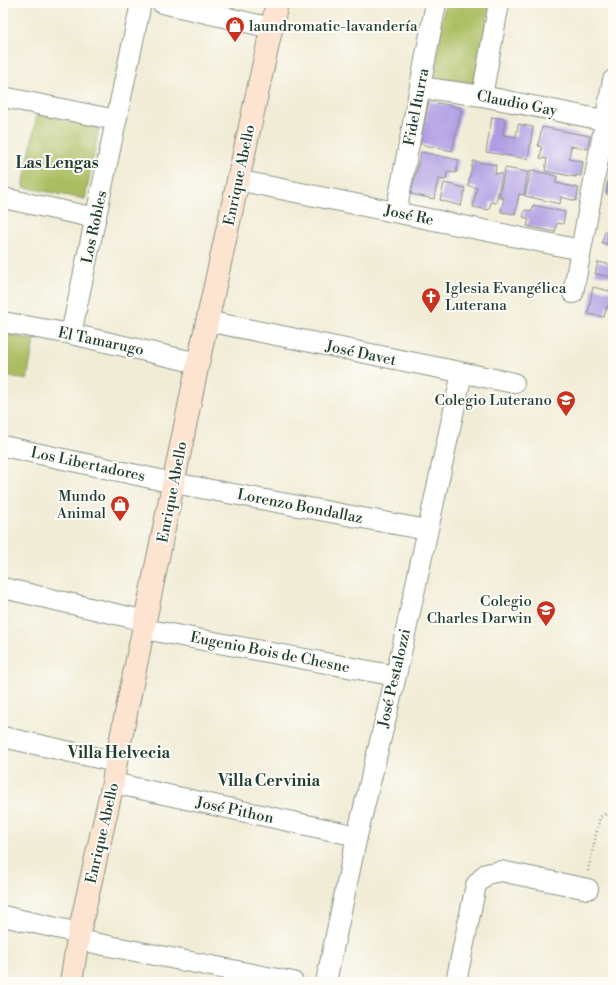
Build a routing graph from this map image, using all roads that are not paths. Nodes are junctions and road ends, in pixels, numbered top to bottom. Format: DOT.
graph roads {
  1 [pos="141,3"];
  2 [pos="162,3"];
  3 [pos="277,3"];
  4 [pos="436,3"];
  5 [pos="499,3"];
  6 [pos="272,28"];
  7 [pos="613,80"];
  8 [pos="420,87"];
  9 [pos="482,96"];
  10 [pos="3,97"];
  11 [pos="116,120"];
  12 [pos="609,121"];
  13 [pos="237,180"];
  14 [pos="3,198"];
  15 [pos="396,212"];
  16 [pos="96,218"];
  17 [pos="581,250"];
  18 [pos="573,293"];
  19 [pos="207,321"];
  20 [pos="3,322"];
  21 [pos="71,334"];
  22 [pos="198,363"];
  23 [pos="462,373"];
  24 [pos="514,383"];
  25 [pos="3,446"];
  26 [pos="174,482"];
  27 [pos="427,530"];
  28 [pos="3,588"];
  29 [pos="145,625"];
  30 [pos="396,676"];
  31 [pos="3,737"];
  32 [pos="115,773"];
  33 [pos="357,836"];
  34 [pos="587,888"];
  35 [pos="3,916"];
  36 [pos="79,936"];
  37 [pos="71,982"];
  38 [pos="293,982"];
  39 [pos="326,982"];
  40 [pos="456,982"];
  1 -- 11 [label="street, Los Robles"];
  2 -- 6 [label="street"];
  3 -- 6 [label="street, Enrique Abello"];
  4 -- 8 [label="street, Fidel Iturra"];
  5 -- 9 [label="street"];
  6 -- 13 [label="street, Enrique Abello"];
  7 -- 12 [label="street"];
  8 -- 9 [label="street, Claudio Gay"];
  8 -- 15 [label="street, Fidel Iturra"];
  9 -- 12 [label="street, Claudio Gay"];
  10 -- 11 [label="street"];
  11 -- 16 [label="street, Los Robles"];
  12 -- 17 [label="street"];
  13 -- 15 [label="street, José Re"];
  13 -- 19 [label="street, Enrique Abello"];
  14 -- 16 [label="street"];
  15 -- 17 [label="street, José Re"];
  16 -- 21 [label="street, Los Robles"];
  17 -- 18 [label="street"];
  19 -- 22 [label="street, Enrique Abello"];
  19 -- 23 [label="street, José Davet"];
  20 -- 21 [label="street, El Tamarugo"];
  21 -- 22 [label="street, El Tamarugo"];
  22 -- 26 [label="street, Enrique Abello"];
  23 -- 24 [label="street, José Davet"];
  23 -- 27 [label="street, José Pestalozzi"];
  25 -- 26 [label="street, Los Libertadores"];
  26 -- 27 [label="street, Lorenzo Bondallaz"];
  26 -- 29 [label="street, Enrique Abello"];
  27 -- 30 [label="street, José Pestalozzi"];
  28 -- 29 [label="street, Eugenio Bois de Chesne"];
  29 -- 30 [label="street, Eugenio Bois de Chesne"];
  29 -- 32 [label="street, Enrique Abello"];
  30 -- 33 [label="street, José Pestalozzi"];
  31 -- 32 [label="street, José Pithon"];
  32 -- 33 [label="street, José Pithon"];
  32 -- 36 [label="street, Enrique Abello"];
  33 -- 39 [label="street, José Pestalozzi"];
  34 -- 40 [label="street"];
  35 -- 36 [label="street"];
  36 -- 37 [label="street, Enrique Abello"];
  36 -- 38 [label="street"];
}
